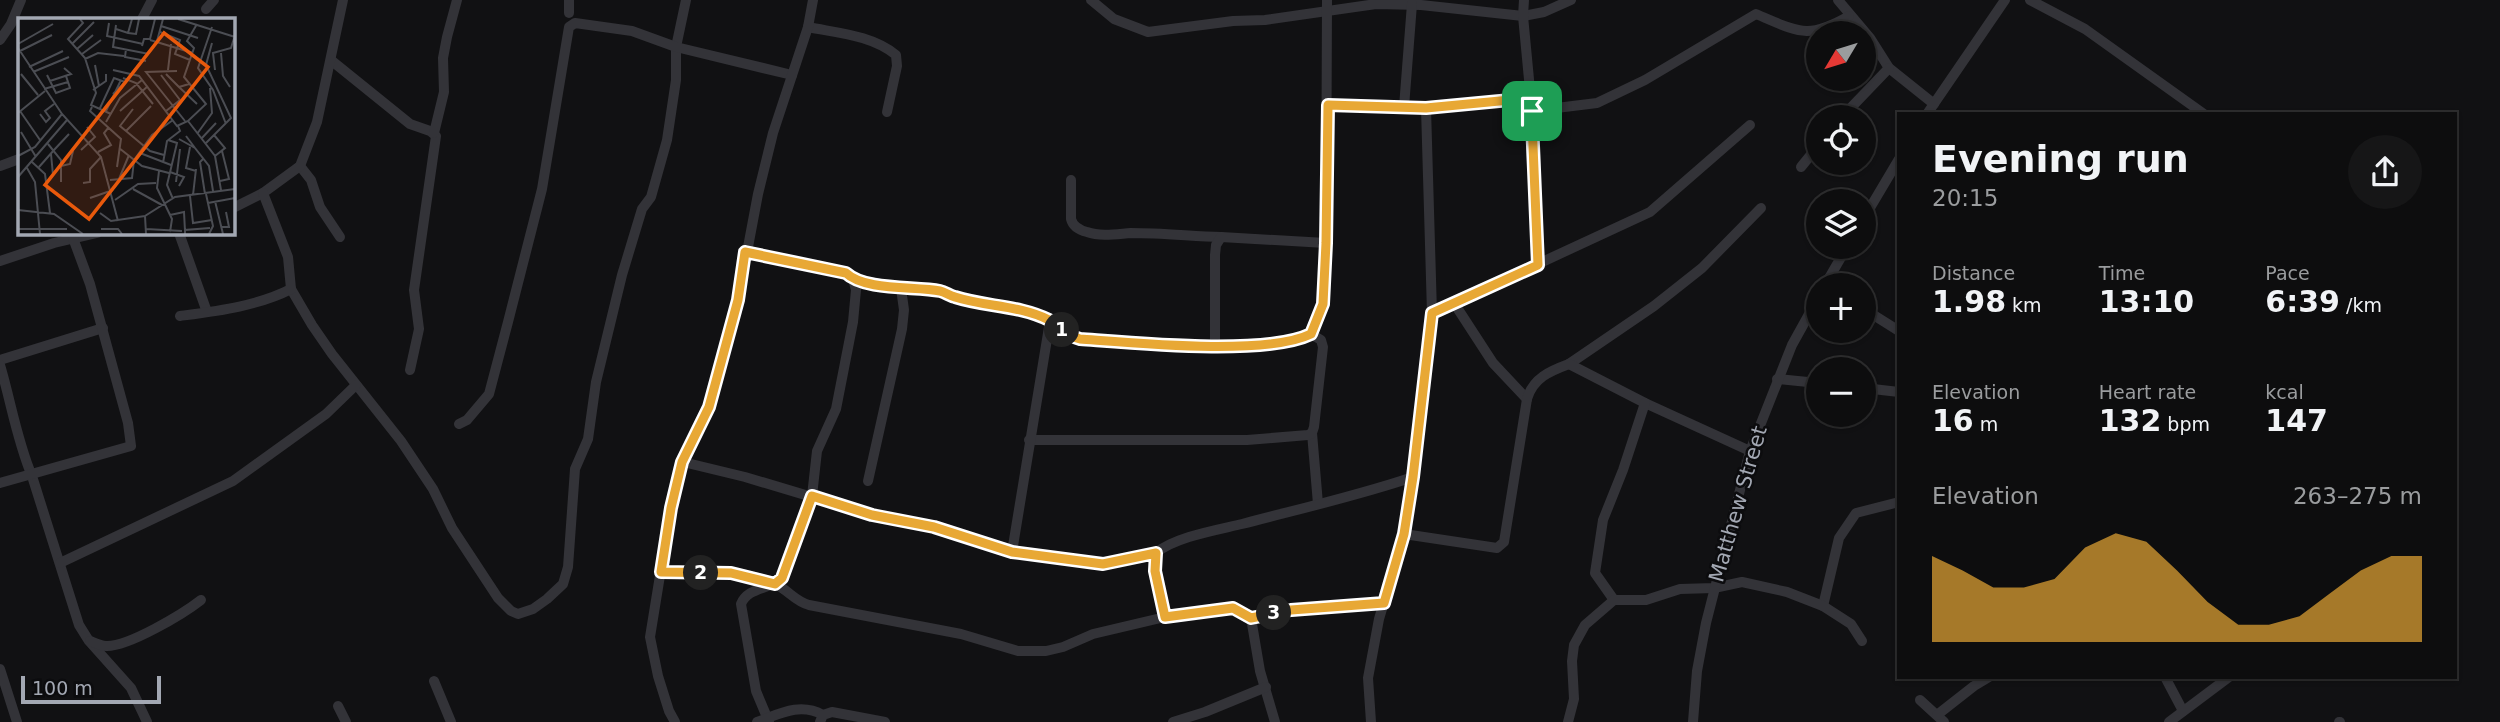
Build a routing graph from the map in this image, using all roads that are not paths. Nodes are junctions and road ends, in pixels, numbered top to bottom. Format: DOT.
graph roads {
  1 [pos="21,0"];
  2 [pos="152,0"];
  3 [pos="343,0"];
  4 [pos="457,0"];
  5 [pos="569,0"];
  6 [pos="686,0"];
  7 [pos="813,0"];
  8 [pos="1091,0"];
  9 [pos="1524,0"];
  10 [pos="1571,0"];
  11 [pos="1838,0"];
  12 [pos="2005,0"];
  13 [pos="2030,0"];
  14 [pos="1418,3"];
  15 [pos="1328,6"];
  16 [pos="569,13"];
  17 [pos="1523,16"];
  18 [pos="1850,16"];
  19 [pos="143,18"];
  20 [pos="808,27"];
  21 [pos="0,40"];
  22 [pos="676,47"];
  23 [pos="332,61"];
  24 [pos="1889,68"];
  25 [pos="792,75"];
  26 [pos="1531,98"];
  27 [pos="1328,105"];
  28 [pos="1854,105"];
  29 [pos="1404,107"];
  30 [pos="1426,108"];
  31 [pos="1931,109"];
  32 [pos="1532,111"];
  33 [pos="887,112"];
  34 [pos="2201,112"];
  35 [pos="1750,125"];
  36 [pos="434,133"];
  37 [pos="18,159"];
  38 [pos="1806,161"];
  39 [pos="1897,162"];
  40 [pos="0,166"];
  41 [pos="300,166"];
  42 [pos="1801,167"];
  43 [pos="1071,180"];
  44 [pos="263,193"];
  45 [pos="1876,198"];
  46 [pos="234,208"];
  47 [pos="1761,208"];
  48 [pos="92,234"];
  49 [pos="179,234"];
  50 [pos="341,237"];
  51 [pos="1221,237"];
  52 [pos="73,238"];
  53 [pos="1326,243"];
  54 [pos="745,252"];
  55 [pos="0,261"];
  56 [pos="1538,265"];
  57 [pos="853,279"];
  58 [pos="901,288"];
  59 [pos="291,289"];
  60 [pos="1454,303"];
  61 [pos="207,312"];
  62 [pos="1432,313"];
  63 [pos="180,316"];
  64 [pos="1876,317"];
  65 [pos="1806,320"];
  66 [pos="1050,321"];
  67 [pos="103,328"];
  68 [pos="1897,330"];
  69 [pos="1311,334"];
  70 [pos="1215,345"];
  71 [pos="0,360"];
  72 [pos="1569,364"];
  73 [pos="0,365"];
  74 [pos="410,370"];
  75 [pos="1777,379"];
  76 [pos="1806,382"];
  77 [pos="356,385"];
  78 [pos="1876,389"];
  79 [pos="1897,392"];
  80 [pos="1527,399"];
  81 [pos="1645,403"];
  82 [pos="459,424"];
  83 [pos="1312,433"];
  84 [pos="1028,440"];
  85 [pos="1749,452"];
  86 [pos="682,462"];
  87 [pos="32,475"];
  88 [pos="1413,477"];
  89 [pos="868,481"];
  90 [pos="0,483"];
  91 [pos="812,496"];
  92 [pos="1897,503"];
  93 [pos="1318,504"];
  94 [pos="1404,534"];
  95 [pos="1012,552"];
  96 [pos="1156,553"];
  97 [pos="60,563"];
  98 [pos="661,572"];
  99 [pos="775,584"];
  100 [pos="1714,588"];
  101 [pos="201,600"];
  102 [pos="1614,600"];
  103 [pos="1384,603"];
  104 [pos="1823,606"];
  105 [pos="1165,617"];
  106 [pos="1251,618"];
  107 [pos="89,640"];
  108 [pos="1862,641"];
  109 [pos="0,669"];
  110 [pos="1986,679"];
  111 [pos="2166,679"];
  112 [pos="2227,679"];
  113 [pos="433,681"];
  114 [pos="1266,687"];
  115 [pos="1920,700"];
  116 [pos="338,706"];
  117 [pos="2183,711"];
  118 [pos="821,718"];
  119 [pos="1941,719"];
  120 [pos="764,721"];
  121 [pos="17,722"];
  122 [pos="147,722"];
  123 [pos="346,722"];
  124 [pos="451,722"];
  125 [pos="675,722"];
  126 [pos="885,722"];
  127 [pos="1172,722"];
  128 [pos="1275,722"];
  129 [pos="1371,722"];
  130 [pos="1568,722"];
  131 [pos="1693,722"];
  132 [pos="2169,722"];
  1 -- 21 [label="street"];
  2 -- 19 [label="street"];
  3 -- 23 [label="street"];
  4 -- 36 [label="street"];
  5 -- 16 [label="street"];
  6 -- 22 [label="street"];
  7 -- 20 [label="street"];
  8 -- 15 [label="street"];
  9 -- 17 [label="street"];
  10 -- 17 [label="street"];
  11 -- 18 [label="street"];
  12 -- 31 [label="street"];
  13 -- 34 [label="street"];
  14 -- 15 [label="street"];
  14 -- 17 [label="street"];
  14 -- 29 [label="street"];
  15 -- 27 [label="street"];
  17 -- 26 [label="street"];
  18 -- 24 [label="street"];
  18 -- 32 [label="street"];
  20 -- 25 [label="street"];
  20 -- 33 [label="street"];
  22 -- 25 [label="street"];
  22 -- 77 [label="street"];
  22 -- 82 [label="street"];
  23 -- 36 [label="street"];
  23 -- 41 [label="street"];
  24 -- 28 [label="street"];
  24 -- 31 [label="street"];
  25 -- 54 [label="street"];
  26 -- 30 [label="street"];
  26 -- 32 [label="street"];
  27 -- 29 [label="street"];
  27 -- 53 [label="street"];
  29 -- 30 [label="street"];
  30 -- 62 [label="street"];
  32 -- 56 [label="street"];
  35 -- 56 [label="street"];
  36 -- 74 [label="street"];
  37 -- 40 [label="street"];
  38 -- 42 [label="street"];
  39 -- 45 [label="street"];
  41 -- 44 [label="street"];
  41 -- 50 [label="street"];
  43 -- 51 [label="street"];
  44 -- 46 [label="street"];
  44 -- 59 [label="street"];
  47 -- 72 [label="street"];
  48 -- 52 [label="street"];
  49 -- 61 [label="street"];
  51 -- 53 [label="street"];
  51 -- 70 [label="street"];
  52 -- 55 [label="street"];
  52 -- 67 [label="street"];
  53 -- 69 [label="street"];
  54 -- 57 [label="street"];
  54 -- 86 [label="street"];
  56 -- 60 [label="street"];
  57 -- 58 [label="street"];
  57 -- 91 [label="street"];
  58 -- 66 [label="street"];
  58 -- 89 [label="street"];
  59 -- 61 [label="street"];
  59 -- 77 [label="street"];
  60 -- 62 [label="street"];
  60 -- 80 [label="street"];
  61 -- 63 [label="street"];
  62 -- 88 [label="street"];
  64 -- 68 [label="street"];
  65 -- 75 [label="street, Matthew Street"];
  66 -- 70 [label="street"];
  66 -- 84 [label="street"];
  67 -- 71 [label="street"];
  67 -- 87 [label="street"];
  69 -- 70 [label="street"];
  69 -- 83 [label="street"];
  72 -- 80 [label="street"];
  72 -- 81 [label="street"];
  73 -- 87 [label="street"];
  75 -- 76 [label="street"];
  75 -- 85 [label="street, Matthew Street"];
  77 -- 97 [label="street"];
  78 -- 79 [label="street"];
  80 -- 94 [label="street"];
  81 -- 85 [label="street"];
  81 -- 102 [label="street"];
  83 -- 84 [label="street"];
  83 -- 93 [label="street"];
  84 -- 95 [label="street"];
  85 -- 100 [label="street, Matthew Street"];
  86 -- 91 [label="street"];
  86 -- 98 [label="street"];
  87 -- 90 [label="street"];
  87 -- 97 [label="street"];
  88 -- 93 [label="street"];
  88 -- 94 [label="street"];
  91 -- 95 [label="street"];
  91 -- 99 [label="street"];
  92 -- 104 [label="street"];
  93 -- 96 [label="street"];
  94 -- 103 [label="street"];
  95 -- 96 [label="street"];
  96 -- 105 [label="street"];
  97 -- 107 [label="street"];
  98 -- 99 [label="street"];
  98 -- 125 [label="street"];
  99 -- 105 [label="street"];
  99 -- 120 [label="street"];
  100 -- 102 [label="street"];
  100 -- 104 [label="street"];
  100 -- 131 [label="street, Matthew Street"];
  101 -- 107 [label="street"];
  102 -- 130 [label="street"];
  103 -- 106 [label="street"];
  103 -- 129 [label="street"];
  104 -- 108 [label="street"];
  105 -- 106 [label="street"];
  106 -- 114 [label="street"];
  107 -- 122 [label="street"];
  109 -- 121 [label="street"];
  110 -- 119 [label="street"];
  111 -- 117 [label="street"];
  112 -- 117 [label="street"];
  113 -- 124 [label="street"];
  114 -- 127 [label="street"];
  114 -- 128 [label="street"];
  115 -- 119 [label="street"];
  116 -- 123 [label="street"];
  117 -- 132 [label="street"];
  118 -- 120 [label="street"];
  118 -- 126 [label="street"];
}
